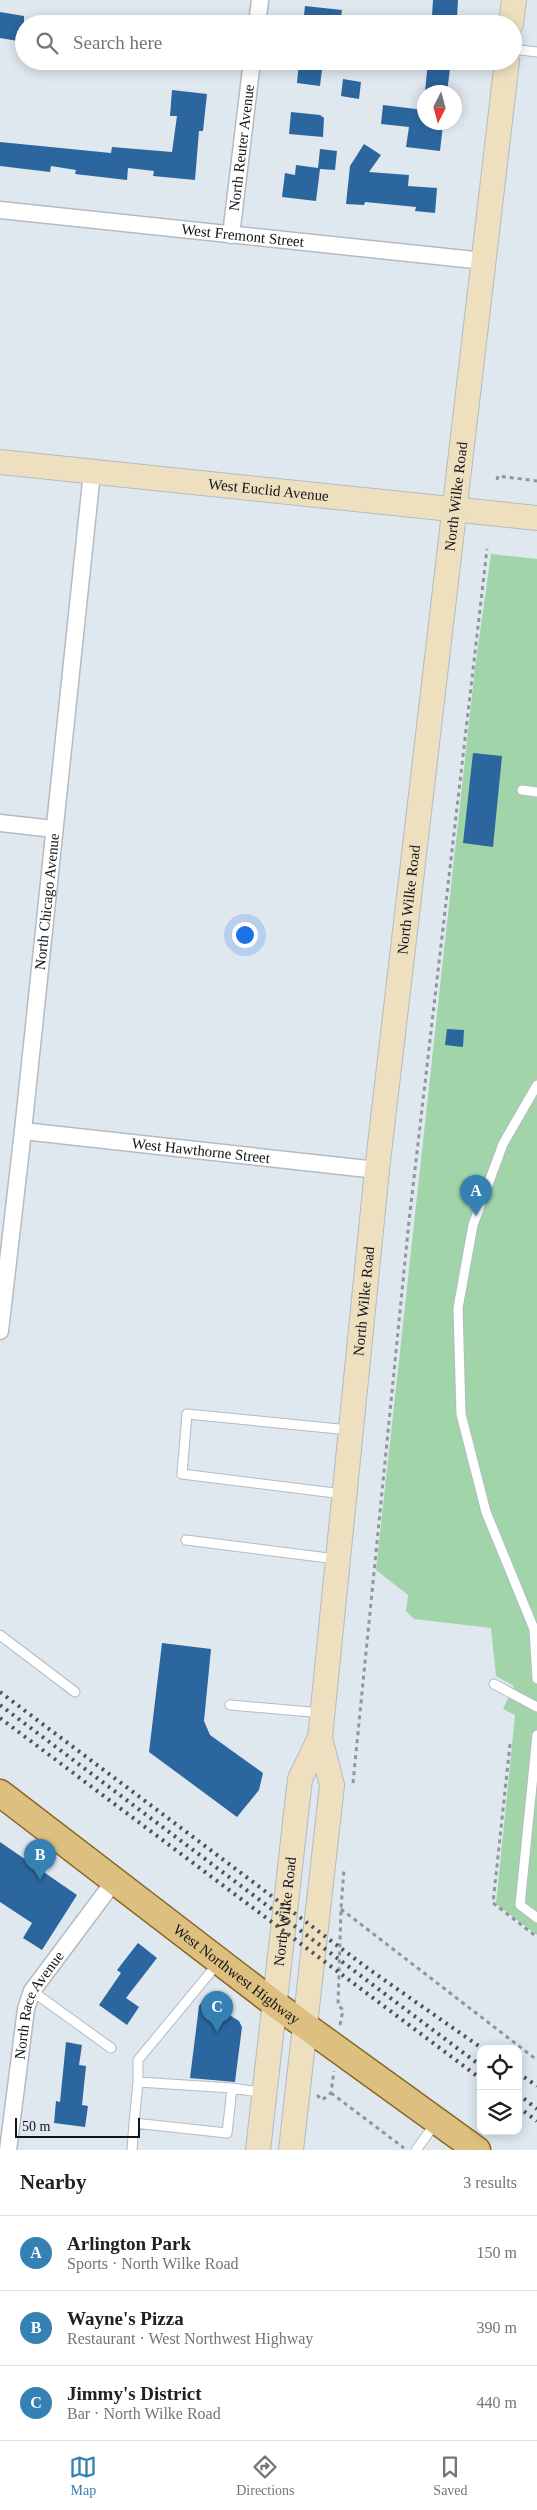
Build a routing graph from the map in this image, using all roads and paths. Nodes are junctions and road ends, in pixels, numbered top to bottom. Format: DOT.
graph roads {
  1 [pos="260,0"];
  2 [pos="514,0"];
  3 [pos="258,15"];
  4 [pos="513,15"];
  5 [pos="522,50"];
  6 [pos="537,52"];
  7 [pos="251,70"];
  8 [pos="506,70"];
  9 [pos="0,210"];
  10 [pos="231,235"];
  11 [pos="484,261"];
  12 [pos="0,462"];
  13 [pos="92,472"];
  14 [pos="497,480"];
  15 [pos="537,481"];
  16 [pos="454,509"];
  17 [pos="537,518"];
  18 [pos="487,549"];
  19 [pos="522,790"];
  20 [pos="537,792"];
  21 [pos="0,823"];
  22 [pos="54,829"];
  23 [pos="537,1084"];
  24 [pos="24,1131"];
  25 [pos="378,1170"];
  26 [pos="0,1331"];
  27 [pos="350,1430"];
  28 [pos="344,1494"];
  29 [pos="186,1540"];
  30 [pos="337,1558"];
  31 [pos="535,1631"];
  32 [pos="0,1635"];
  33 [pos="366,1650"];
  34 [pos="537,1679"];
  35 [pos="494,1684"];
  36 [pos="75,1692"];
  37 [pos="230,1705"];
  38 [pos="537,1706"];
  39 [pos="322,1713"];
  40 [pos="537,1734"];
  41 [pos="320,1738"];
  42 [pos="510,1744"];
  43 [pos="0,1792"];
  44 [pos="115,1880"];
  45 [pos="537,1918"];
  46 [pos="537,1936"];
  47 [pos="220,1960"];
  48 [pos="32,1991"];
  49 [pos="275,2004"];
  50 [pos="342,2015"];
  51 [pos="306,2025"];
  52 [pos="110,2048"];
  53 [pos="537,2060"];
  54 [pos="138,2082"];
  55 [pos="232,2088"];
  56 [pos="265,2093"];
  57 [pos="321,2098"];
  58 [pos="437,2121"];
  59 [pos="134,2124"];
  60 [pos="8,2150"];
  61 [pos="132,2150"];
  62 [pos="258,2150"];
  63 [pos="291,2150"];
  64 [pos="407,2150"];
  65 [pos="416,2150"];
  66 [pos="477,2150"];
  1 -- 3 [label="street"];
  2 -- 4 [label="main road"];
  5 -- 6 [label="lane"];
  7 -- 10 [label="street, North Reuter Avenue"];
  8 -- 11 [label="main road, North Wilke Road"];
  9 -- 10 [label="street, West Fremont Street"];
  10 -- 11 [label="street, West Fremont Street"];
  11 -- 16 [label="main road, North Wilke Road"];
  12 -- 13 [label="main road, West Euclid Avenue"];
  13 -- 16 [label="main road, West Euclid Avenue"];
  13 -- 22 [label="street, North Chicago Avenue"];
  14 -- 15 [label="path"];
  16 -- 17 [label="main road, West Euclid Avenue"];
  16 -- 25 [label="main road, North Wilke Road"];
  18 -- 33 [label="path"];
  19 -- 20 [label="lane"];
  21 -- 22 [label="street"];
  22 -- 24 [label="street, North Chicago Avenue"];
  23 -- 31 [label="lane"];
  24 -- 25 [label="street, West Hawthorne Street"];
  24 -- 26 [label="street, North Chicago Avenue"];
  25 -- 27 [label="main road, North Wilke Road"];
  27 -- 28 [label="main road, North Wilke Road"];
  27 -- 28 [label="lane"];
  28 -- 30 [label="main road, North Wilke Road"];
  29 -- 30 [label="lane"];
  30 -- 39 [label="main road, North Wilke Road"];
  31 -- 34 [label="lane"];
  32 -- 36 [label="lane"];
  35 -- 38 [label="lane"];
  37 -- 39 [label="lane"];
  39 -- 41 [label="main road, North Wilke Road"];
  40 -- 45 [label="lane"];
  41 -- 49 [label="main road, North Wilke Road"];
  41 -- 51 [label="main road, North Wilke Road"];
  42 -- 46 [label="path"];
  43 -- 44 [label="main road, West Northwest Highway"];
  44 -- 47 [label="main road, West Northwest Highway"];
  44 -- 48 [label="street, North Race Avenue"];
  47 -- 49 [label="main road, West Northwest Highway"];
  47 -- 54 [label="lane"];
  48 -- 52 [label="lane"];
  48 -- 60 [label="street, North Race Avenue"];
  49 -- 51 [label="main road, West Northwest Highway"];
  49 -- 56 [label="main road, North Wilke Road"];
  50 -- 53 [label="path"];
  51 -- 58 [label="main road, West Northwest Highway"];
  51 -- 63 [label="main road, North Wilke Road"];
  54 -- 55 [label="lane"];
  54 -- 59 [label="lane"];
  55 -- 56 [label="lane"];
  55 -- 59 [label="lane"];
  56 -- 62 [label="main road, North Wilke Road"];
  57 -- 64 [label="path"];
  58 -- 65 [label="lane"];
  58 -- 66 [label="main road, West Northwest Highway"];
  59 -- 61 [label="lane"];
}
